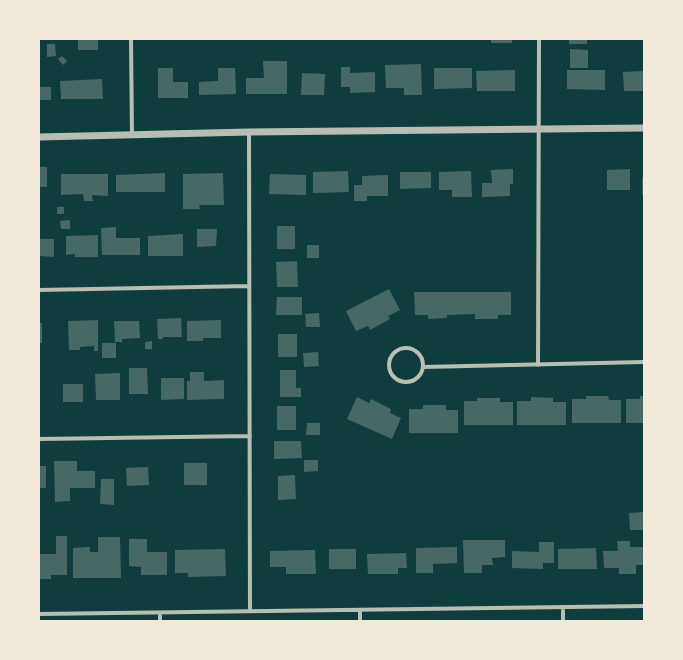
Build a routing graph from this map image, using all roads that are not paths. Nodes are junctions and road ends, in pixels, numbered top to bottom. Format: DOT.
graph roads {
  1 [pos="131,39"];
  2 [pos="539,39"];
  3 [pos="644,128"];
  4 [pos="539,130"];
  5 [pos="249,132"];
  6 [pos="132,135"];
  7 [pos="39,137"];
  8 [pos="249,286"];
  9 [pos="39,290"];
  10 [pos="644,362"];
  11 [pos="538,365"];
  12 [pos="422,367"];
  13 [pos="250,436"];
  14 [pos="39,439"];
  15 [pos="644,606"];
  16 [pos="563,607"];
  17 [pos="360,610"];
  18 [pos="250,611"];
  19 [pos="160,613"];
  20 [pos="39,614"];
  21 [pos="160,621"];
  22 [pos="360,621"];
  23 [pos="563,621"];
  1 -- 6 [label="street"];
  2 -- 4 [label="street"];
  3 -- 4 [label="street"];
  4 -- 5 [label="street"];
  4 -- 11 [label="street"];
  5 -- 6 [label="street"];
  5 -- 8 [label="street"];
  6 -- 7 [label="street"];
  8 -- 9 [label="street"];
  8 -- 13 [label="street"];
  10 -- 11 [label="street"];
  11 -- 12 [label="street"];
  12 -- 12 [label="street"];
  13 -- 14 [label="street"];
  13 -- 18 [label="street"];
  15 -- 16 [label="street"];
  16 -- 17 [label="street"];
  16 -- 23 [label="street"];
  17 -- 18 [label="street"];
  17 -- 22 [label="street"];
  18 -- 19 [label="street"];
  19 -- 20 [label="street"];
  19 -- 21 [label="street"];
}
